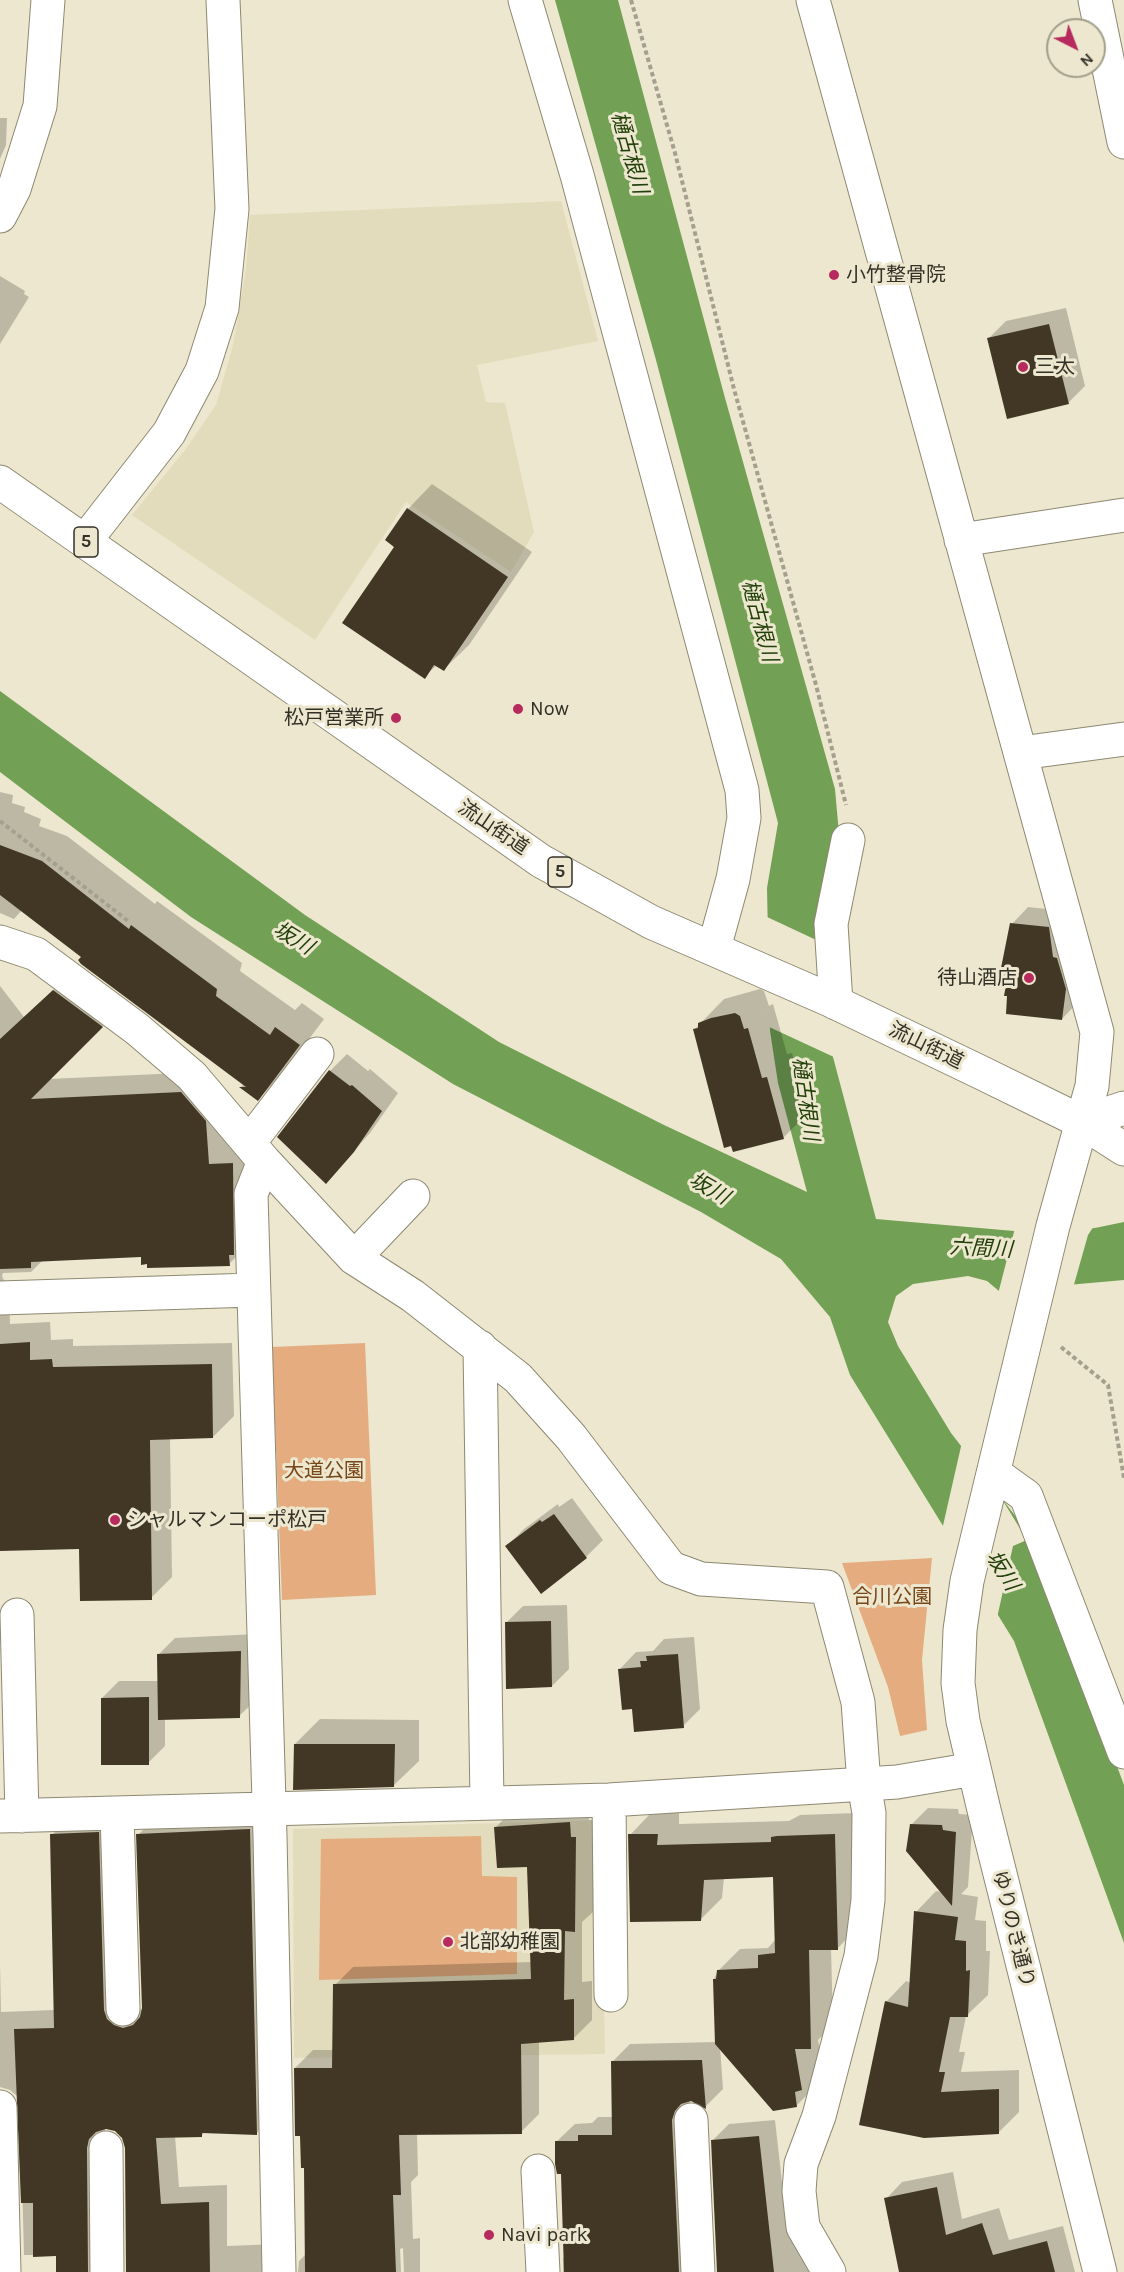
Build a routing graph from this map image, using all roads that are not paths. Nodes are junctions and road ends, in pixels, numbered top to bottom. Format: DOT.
graph roads {
  1 [pos="48,0"];
  2 [pos="223,0"];
  3 [pos="525,0"];
  4 [pos="813,0"];
  5 [pos="1095,0"];
  6 [pos="1124,142"];
  7 [pos="0,216"];
  8 [pos="0,482"];
  9 [pos="1124,515"];
  10 [pos="962,540"];
  11 [pos="85,541"];
  12 [pos="1124,739"];
  13 [pos="1021,753"];
  14 [pos="848,840"];
  15 [pos="0,942"];
  16 [pos="714,948"];
  17 [pos="833,1001"];
  18 [pos="317,1054"];
  19 [pos="1124,1108"];
  20 [pos="1082,1122"];
  21 [pos="1124,1149"];
  22 [pos="256,1152"];
  23 [pos="413,1196"];
  24 [pos="354,1258"];
  25 [pos="253,1290"];
  26 [pos="0,1298"];
  27 [pos="480,1347"];
  28 [pos="992,1478"];
  29 [pos="17,1615"];
  30 [pos="1124,1752"];
  31 [pos="974,1769"];
  32 [pos="864,1784"];
  33 [pos="609,1800"];
  34 [pos="487,1803"];
  35 [pos="269,1811"];
  36 [pos="117,1813"];
  37 [pos="11,1816"];
  38 [pos="611,1995"];
  39 [pos="123,2009"];
  40 [pos="0,2107"];
  41 [pos="691,2120"];
  42 [pos="106,2148"];
  43 [pos="538,2171"];
  44 [pos="4,2272"];
  45 [pos="107,2272"];
  46 [pos="279,2272"];
  47 [pos="543,2272"];
  48 [pos="698,2272"];
  49 [pos="829,2272"];
  50 [pos="1100,2272"];
  1 -- 7 [label="street"];
  2 -- 11 [label="street"];
  3 -- 16 [label="street"];
  4 -- 10 [label="street, ゆりのき通り"];
  5 -- 6 [label="street"];
  8 -- 11 [label="street, 流山街道 / 5"];
  9 -- 10 [label="street"];
  10 -- 13 [label="street, ゆりのき通り"];
  11 -- 16 [label="street, 流山街道 / 5"];
  12 -- 13 [label="street"];
  13 -- 20 [label="street, ゆりのき通り"];
  14 -- 17 [label="street"];
  15 -- 22 [label="street"];
  16 -- 17 [label="street, 流山街道 / 5"];
  17 -- 20 [label="street, 流山街道 / 5"];
  18 -- 22 [label="street"];
  19 -- 20 [label="street"];
  20 -- 21 [label="street, 流山街道 / 5"];
  20 -- 28 [label="street, ゆりのき通り"];
  22 -- 24 [label="street"];
  22 -- 25 [label="street"];
  23 -- 24 [label="street"];
  24 -- 27 [label="street"];
  25 -- 26 [label="street"];
  25 -- 35 [label="street"];
  27 -- 32 [label="street"];
  27 -- 34 [label="street"];
  28 -- 30 [label="street"];
  28 -- 31 [label="street, ゆりのき通り"];
  29 -- 37 [label="street"];
  31 -- 32 [label="street"];
  31 -- 50 [label="street, ゆりのき通り"];
  32 -- 33 [label="street"];
  32 -- 49 [label="street"];
  33 -- 34 [label="street"];
  33 -- 38 [label="street"];
  34 -- 35 [label="street"];
  35 -- 36 [label="street"];
  35 -- 46 [label="street"];
  36 -- 37 [label="street"];
  36 -- 39 [label="street"];
  40 -- 44 [label="street"];
  41 -- 48 [label="street"];
  42 -- 45 [label="street"];
  43 -- 47 [label="street"];
}
